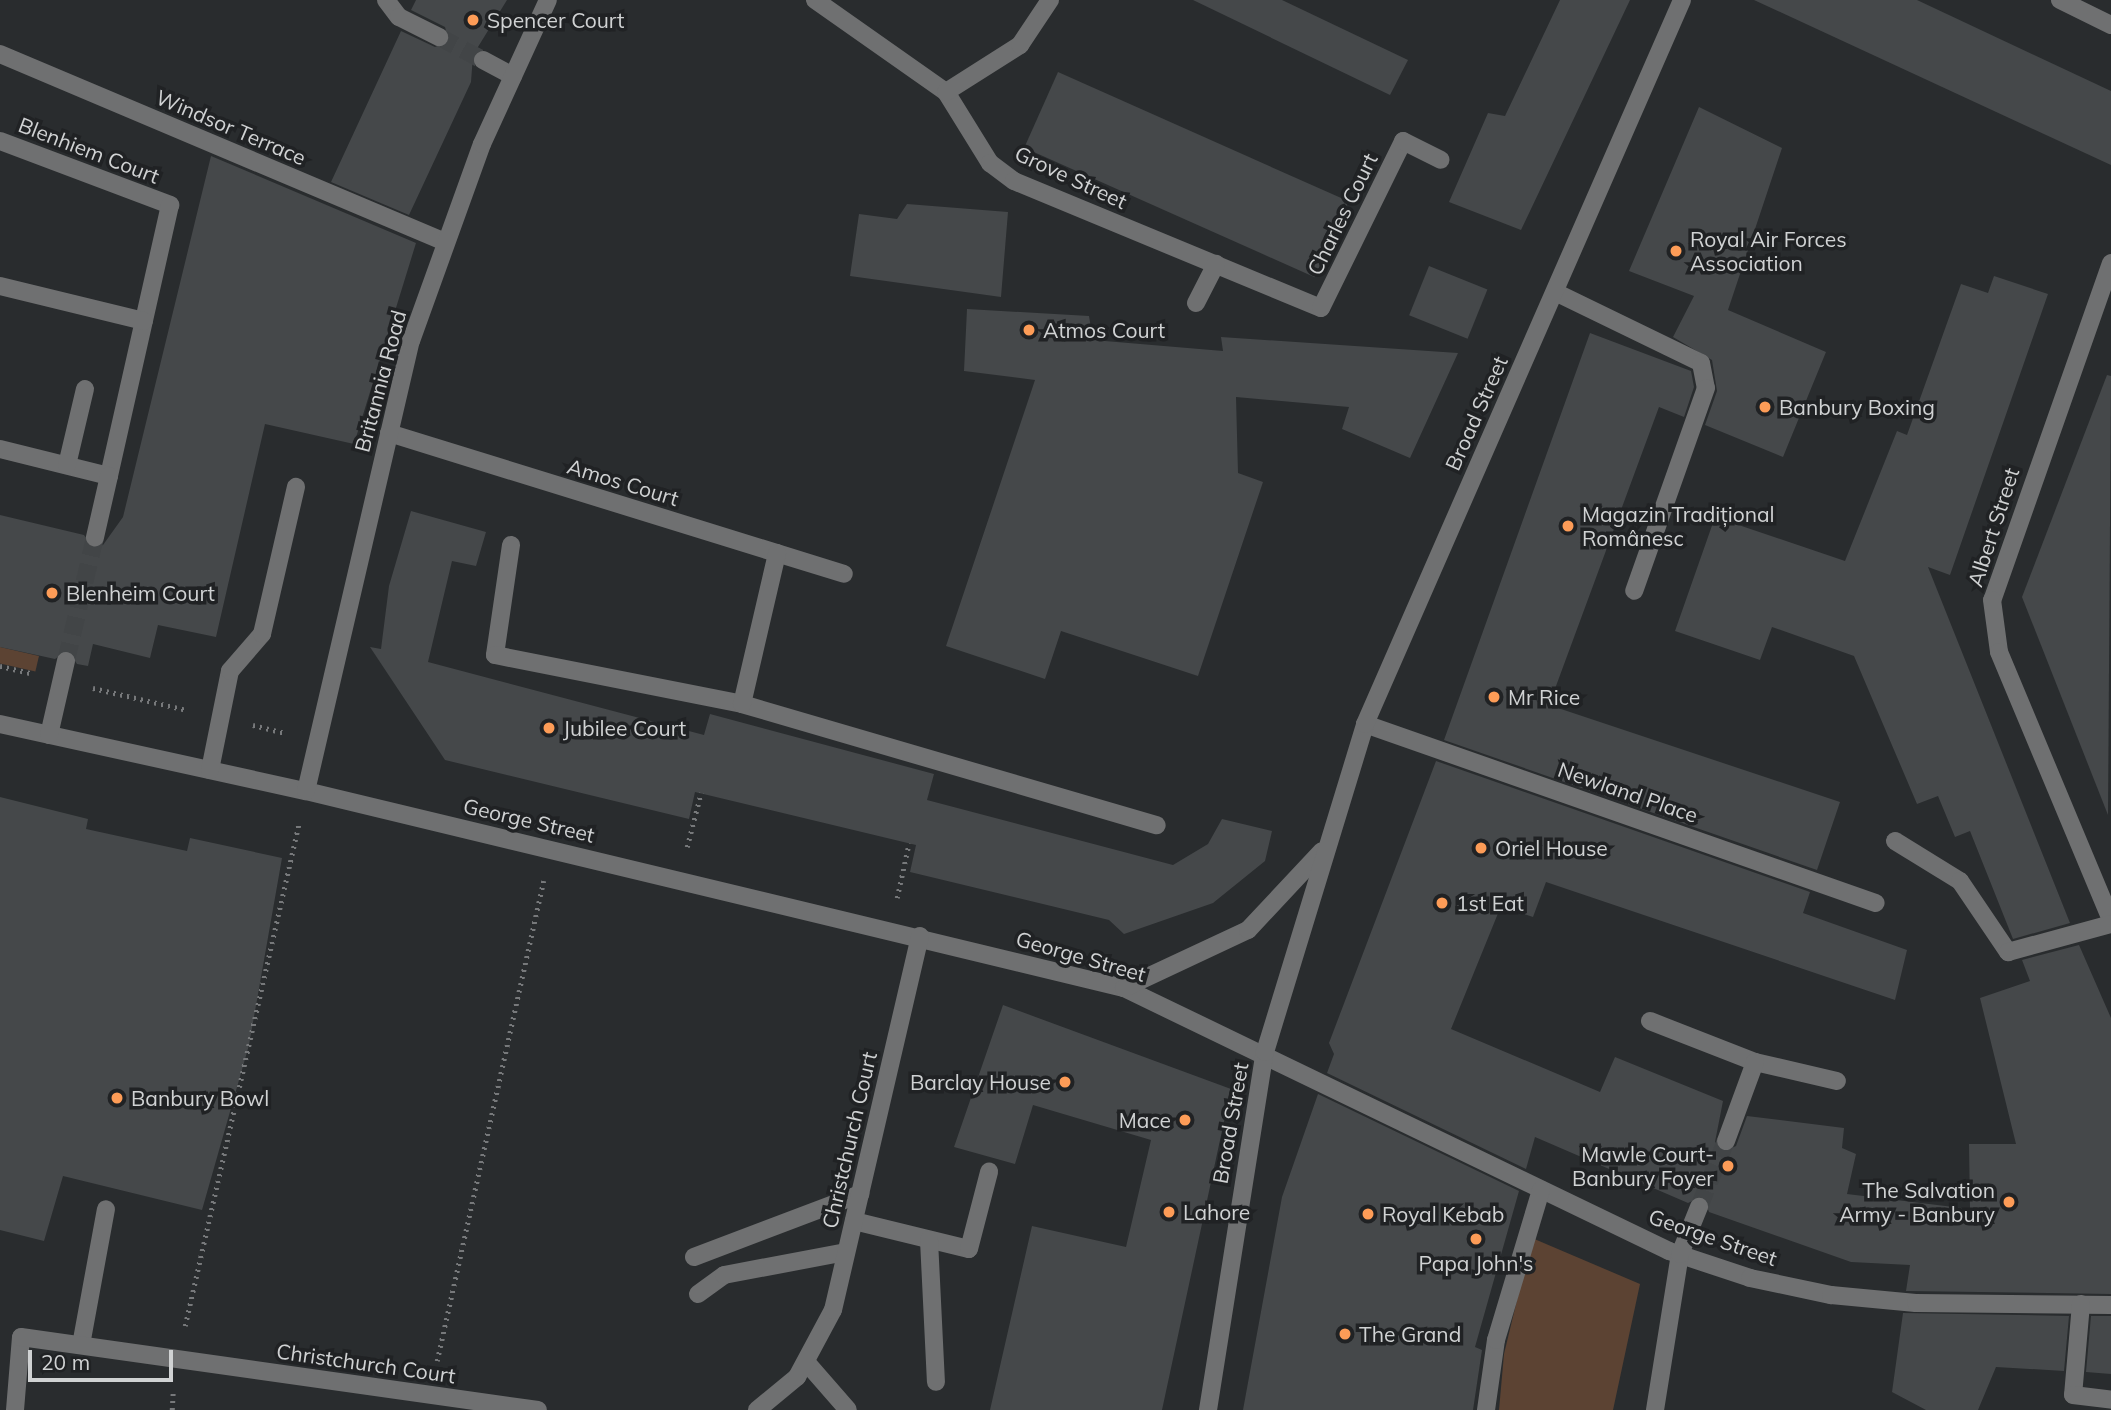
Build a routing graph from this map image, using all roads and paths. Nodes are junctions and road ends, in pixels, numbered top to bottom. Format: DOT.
graph roads {
  1 [pos="386,0"];
  2 [pos="548,0"];
  3 [pos="815,0"];
  4 [pos="1050,0"];
  5 [pos="1682,0"];
  6 [pos="2060,0"];
  7 [pos="2111,25"];
  8 [pos="439,37"];
  9 [pos="0,54"];
  10 [pos="483,60"];
  11 [pos="513,76"];
  12 [pos="946,92"];
  13 [pos="0,141"];
  14 [pos="1441,160"];
  15 [pos="444,242"];
  16 [pos="2111,263"];
  17 [pos="1216,264"];
  18 [pos="0,286"];
  19 [pos="1555,292"];
  20 [pos="1196,303"];
  21 [pos="1321,308"];
  22 [pos="144,321"];
  23 [pos="85,390"];
  24 [pos="389,433"];
  25 [pos="0,449"];
  26 [pos="66,466"];
  27 [pos="109,476"];
  28 [pos="296,487"];
  29 [pos="95,537"];
  30 [pos="511,545"];
  31 [pos="777,553"];
  32 [pos="844,574"];
  33 [pos="1634,591"];
  34 [pos="66,662"];
  35 [pos="742,704"];
  36 [pos="0,724"];
  37 [pos="1365,724"];
  38 [pos="27,730"];
  39 [pos="0,731"];
  40 [pos="49,735"];
  41 [pos="210,771"];
  42 [pos="306,791"];
  43 [pos="701,793"];
  44 [pos="1157,825"];
  45 [pos="1895,841"];
  46 [pos="909,843"];
  47 [pos="551,849"];
  48 [pos="1324,849"];
  49 [pos="678,879"];
  50 [pos="1876,903"];
  51 [pos="2111,922"];
  52 [pos="890,930"];
  53 [pos="920,936"];
  54 [pos="1124,988"];
  55 [pos="1650,1021"];
  56 [pos="1265,1052"];
  57 [pos="1755,1062"];
  58 [pos="1837,1081"];
  59 [pos="1726,1141"];
  60 [pos="989,1172"];
  61 [pos="1541,1190"];
  62 [pos="860,1194"];
  63 [pos="1699,1207"];
  64 [pos="106,1209"];
  65 [pos="854,1221"];
  66 [pos="929,1240"];
  67 [pos="846,1252"];
  68 [pos="1680,1254"];
  69 [pos="694,1257"];
  70 [pos="698,1294"];
  71 [pos="2081,1304"];
  72 [pos="2111,1305"];
  73 [pos="80,1345"];
  74 [pos="177,1360"];
  75 [pos="807,1363"];
  76 [pos="936,1382"];
  77 [pos="430,1395"];
  78 [pos="2111,1400"];
  79 [pos="15,1410"];
  80 [pos="172,1410"];
  81 [pos="538,1410"];
  82 [pos="757,1410"];
  83 [pos="848,1410"];
  84 [pos="1208,1410"];
  85 [pos="1486,1410"];
  86 [pos="1655,1410"];
  1 -- 8 [label="street"];
  2 -- 11 [label="street, Britannia Road"];
  3 -- 12 [label="street, Grove Street"];
  4 -- 12 [label="street"];
  5 -- 19 [label="street, Broad Street"];
  6 -- 7 [label="street"];
  9 -- 15 [label="street, Windsor Terrace"];
  10 -- 11 [label="street"];
  11 -- 15 [label="street, Britannia Road"];
  12 -- 17 [label="street, Grove Street"];
  13 -- 22 [label="street, Blenhiem Court"];
  14 -- 21 [label="street, Charles Court"];
  15 -- 24 [label="street, Britannia Road"];
  16 -- 51 [label="street, Albert Street"];
  17 -- 20 [label="street"];
  17 -- 21 [label="street, Grove Street"];
  18 -- 22 [label="street"];
  19 -- 33 [label="street"];
  19 -- 37 [label="street, Broad Street"];
  22 -- 27 [label="street, Blenhiem Court"];
  23 -- 26 [label="street"];
  24 -- 31 [label="street, Amos Court"];
  24 -- 42 [label="street, Britannia Road"];
  25 -- 26 [label="street"];
  26 -- 27 [label="street"];
  27 -- 29 [label="street"];
  28 -- 41 [label="street"];
  30 -- 35 [label="street"];
  31 -- 32 [label="street, Amos Court"];
  31 -- 35 [label="street"];
  34 -- 40 [label="street"];
  35 -- 44 [label="street"];
  36 -- 38 [label="street, George Street"];
  37 -- 48 [label="street, Broad Street"];
  37 -- 50 [label="street, Newland Place"];
  38 -- 39 [label="street"];
  38 -- 40 [label="street, George Street"];
  40 -- 41 [label="street, George Street"];
  41 -- 42 [label="street, George Street"];
  42 -- 47 [label="street, George Street"];
  42 -- 74 [label="path"];
  43 -- 49 [label="path"];
  45 -- 51 [label="street"];
  46 -- 52 [label="path"];
  47 -- 49 [label="street, George Street"];
  47 -- 77 [label="path"];
  48 -- 54 [label="street, Broad Street"];
  48 -- 56 [label="street, Broad Street"];
  49 -- 52 [label="street, George Street"];
  52 -- 53 [label="street, George Street"];
  53 -- 54 [label="street, George Street"];
  53 -- 62 [label="street, Christchurch Court"];
  54 -- 56 [label="street, George Street"];
  55 -- 57 [label="street"];
  56 -- 61 [label="street, George Street"];
  56 -- 84 [label="street, Broad Street"];
  57 -- 58 [label="street"];
  57 -- 59 [label="street"];
  60 -- 66 [label="street"];
  61 -- 68 [label="street, George Street"];
  61 -- 85 [label="street"];
  62 -- 65 [label="street, Christchurch Court"];
  62 -- 69 [label="street"];
  63 -- 68 [label="street"];
  64 -- 73 [label="street"];
  65 -- 66 [label="street"];
  65 -- 67 [label="street, Christchurch Court"];
  66 -- 76 [label="street"];
  67 -- 70 [label="street"];
  67 -- 75 [label="street, Christchurch Court"];
  68 -- 71 [label="street, George Street"];
  68 -- 86 [label="street"];
  71 -- 72 [label="street, George Street"];
  71 -- 78 [label="street"];
  73 -- 74 [label="street, Christchurch Court"];
  73 -- 79 [label="street, Christchurch Court"];
  74 -- 77 [label="street, Christchurch Court"];
  74 -- 80 [label="path"];
  75 -- 82 [label="street, Christchurch Court"];
  75 -- 83 [label="street"];
  77 -- 81 [label="street, Christchurch Court"];
}
